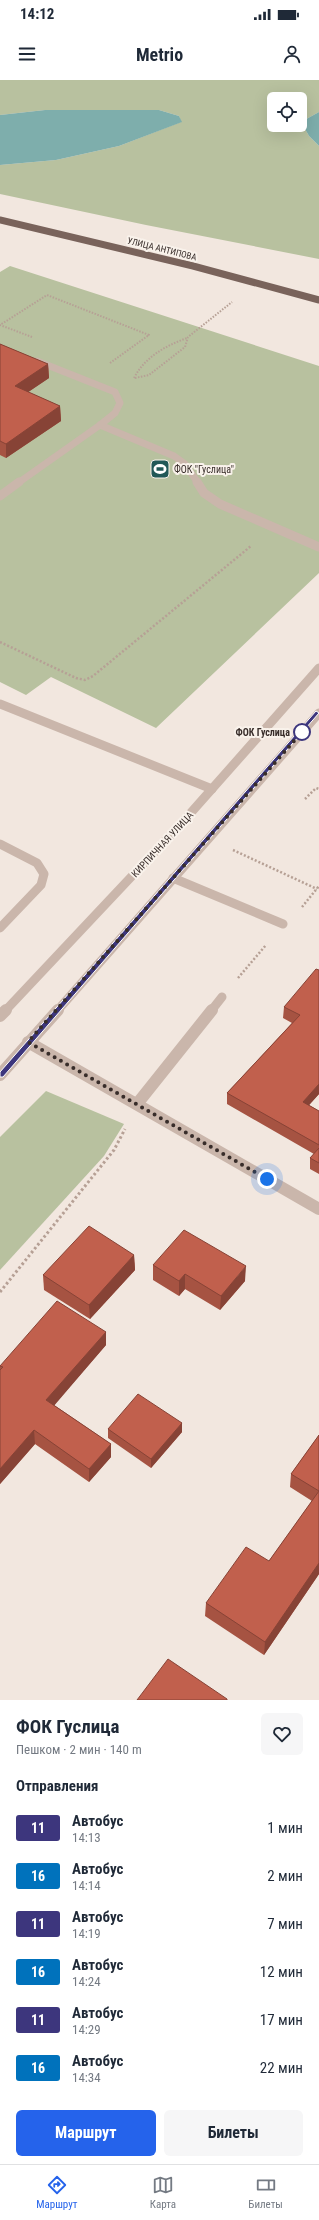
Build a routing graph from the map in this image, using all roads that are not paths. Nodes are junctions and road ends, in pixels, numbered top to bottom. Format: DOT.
graph roads {
  1 [pos="0,220"];
  2 [pos="319,300"];
  3 [pos="29,358"];
  4 [pos="100,425"];
  5 [pos="0,496"];
  6 [pos="319,547"];
  7 [pos="319,668"];
  8 [pos="0,704"];
  9 [pos="319,713"];
  10 [pos="212,789"];
  11 [pos="0,844"];
  12 [pos="173,878"];
  13 [pos="283,924"];
  14 [pos="0,928"];
  15 [pos="222,997"];
  16 [pos="0,1016"];
  17 [pos="28,1042"];
  18 [pos="0,1075"];
  19 [pos="137,1104"];
  20 [pos="319,1209"];
  1 -- 2 [label="main road, УЛИЦА АНТИПОВА"];
  3 -- 4 [label="street"];
  4 -- 5 [label="street"];
  4 -- 6 [label="street"];
  7 -- 10 [label="street, КИРПИЧНАЯ УЛИЦА"];
  8 -- 10 [label="street"];
  9 -- 12 [label="street"];
  10 -- 16 [label="street, КИРПИЧНАЯ УЛИЦА"];
  11 -- 14 [label="street"];
  12 -- 13 [label="street"];
  12 -- 17 [label="street"];
  15 -- 19 [label="street"];
  17 -- 18 [label="street"];
  17 -- 19 [label="street"];
  19 -- 20 [label="street"];
}
